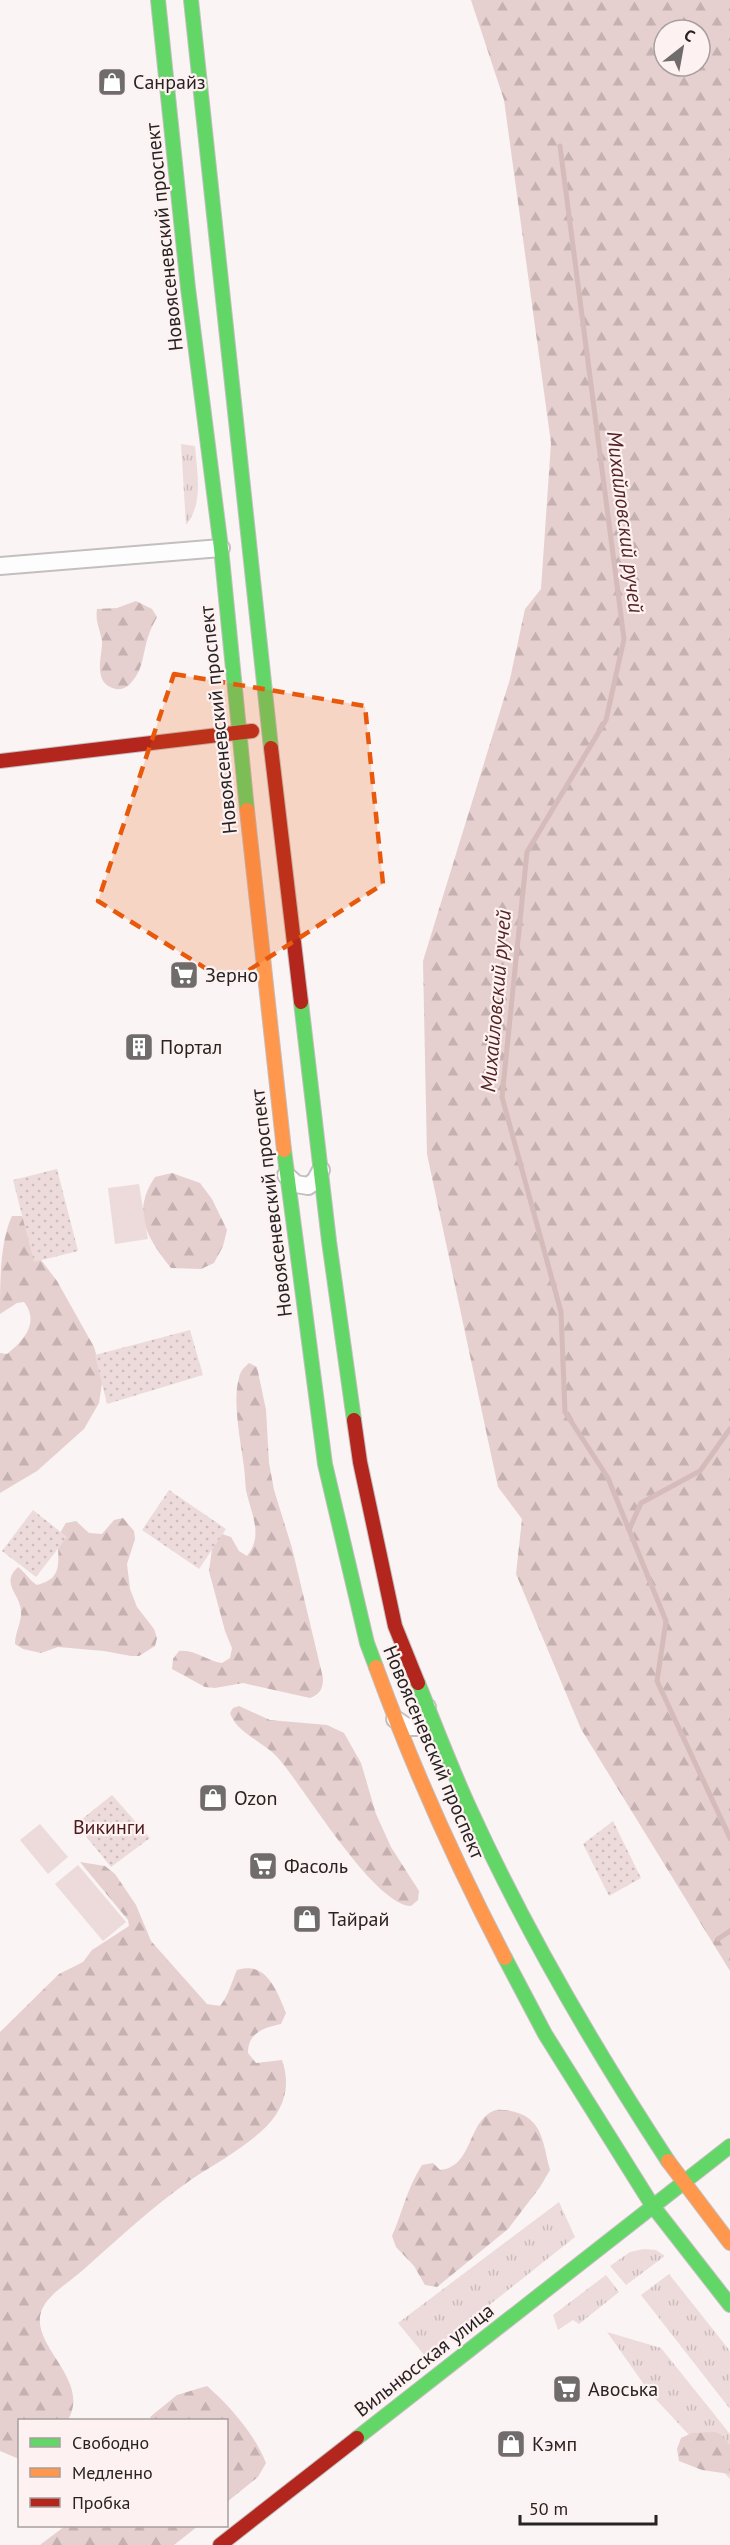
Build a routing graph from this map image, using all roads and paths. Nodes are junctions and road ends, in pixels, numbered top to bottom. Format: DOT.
graph roads {
  1 [pos="158,0"];
  2 [pos="191,0"];
  3 [pos="221,548"];
  4 [pos="0,566"];
  5 [pos="269,730"];
  6 [pos="238,733"];
  7 [pos="0,761"];
  8 [pos="321,1170"];
  9 [pos="286,1175"];
  10 [pos="427,1707"];
  11 [pos="395,1719"];
  12 [pos="441,1742"];
  13 [pos="411,1754"];
  14 [pos="730,2146"];
  15 [pos="682,2182"];
  16 [pos="652,2205"];
  17 [pos="730,2243"];
  18 [pos="730,2305"];
  19 [pos="220,2545"];
  1 -- 3 [label="main road, Новоясеневский проспект"];
  2 -- 5 [label="main road, Новоясеневский проспект"];
  3 -- 4 [label="street"];
  3 -- 6 [label="main road, Новоясеневский проспект"];
  5 -- 6 [label="main road"];
  5 -- 8 [label="main road, Новоясеневский проспект"];
  6 -- 7 [label="main road"];
  6 -- 9 [label="main road, Новоясеневский проспект"];
  8 -- 9 [label="street"];
  8 -- 10 [label="main road, Новоясеневский проспект"];
  9 -- 11 [label="main road, Новоясеневский проспект"];
  10 -- 11 [label="street"];
  10 -- 12 [label="main road, Новоясеневский проспект"];
  11 -- 13 [label="main road, Новоясеневский проспект"];
  12 -- 13 [label="street"];
  12 -- 15 [label="main road, Новоясеневский проспект"];
  13 -- 16 [label="main road, Новоясеневский проспект"];
  14 -- 15 [label="main road, Вильнюсская улица"];
  15 -- 16 [label="main road, Вильнюсская улица"];
  15 -- 17 [label="main road, Новоясеневский проспект"];
  16 -- 18 [label="main road, Новоясеневский проспект"];
  16 -- 19 [label="main road, Вильнюсская улица"];
}
